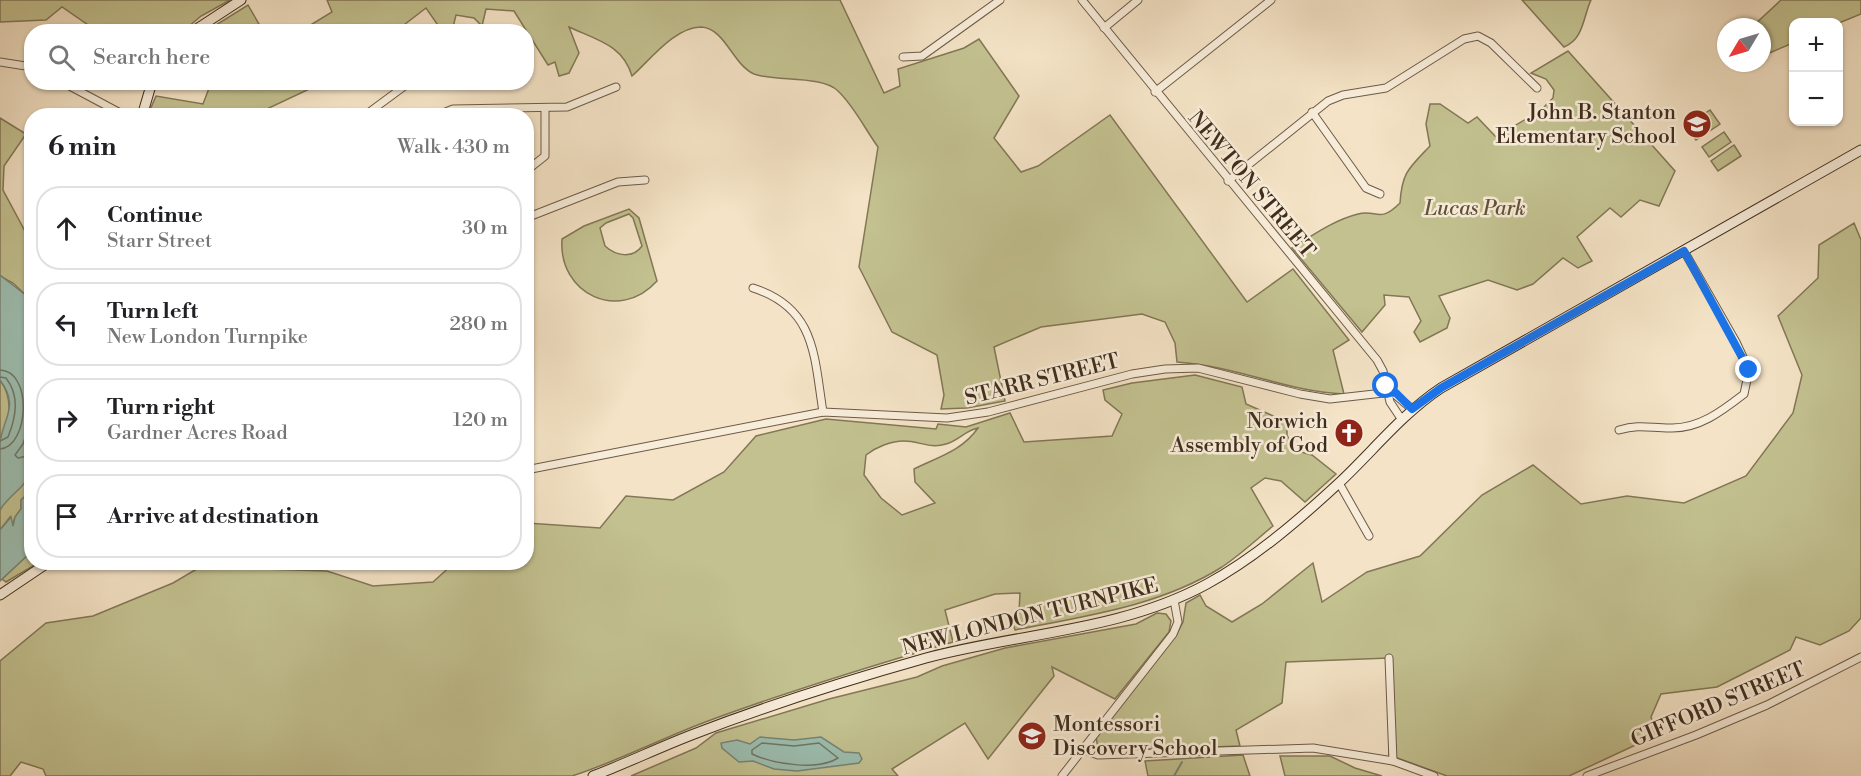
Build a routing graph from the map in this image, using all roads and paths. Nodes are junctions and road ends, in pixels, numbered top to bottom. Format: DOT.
graph roads {
  1 [pos="241,0"];
  2 [pos="1000,0"];
  3 [pos="1082,0"];
  4 [pos="1138,0"];
  5 [pos="1271,0"];
  6 [pos="201,24"];
  7 [pos="1104,28"];
  8 [pos="903,57"];
  9 [pos="0,62"];
  10 [pos="24,66"];
  11 [pos="616,87"];
  12 [pos="1537,88"];
  13 [pos="77,90"];
  14 [pos="150,90"];
  15 [pos="399,90"];
  16 [pos="1155,92"];
  17 [pos="111,108"];
  18 [pos="144,108"];
  19 [pos="375,108"];
  20 [pos="534,109"];
  21 [pos="545,109"];
  22 [pos="1312,112"];
  23 [pos="1861,150"];
  24 [pos="534,165"];
  25 [pos="645,180"];
  26 [pos="1228,181"];
  27 [pos="1380,194"];
  28 [pos="534,215"];
  29 [pos="1684,251"];
  30 [pos="753,288"];
  31 [pos="1387,392"];
  32 [pos="1412,409"];
  33 [pos="823,412"];
  34 [pos="1402,420"];
  35 [pos="1619,430"];
  36 [pos="534,468"];
  37 [pos="1339,483"];
  38 [pos="1369,536"];
  39 [pos="36,570"];
  40 [pos="2,590"];
  41 [pos="1174,600"];
  42 [pos="1861,657"];
  43 [pos="1389,658"];
  44 [pos="1083,750"];
  45 [pos="1393,761"];
  46 [pos="593,776"];
  47 [pos="1062,776"];
  48 [pos="1434,776"];
  49 [pos="1587,776"];
  1 -- 6 [label="main road"];
  2 -- 8 [label="street"];
  3 -- 7 [label="street, NEWTON STREET"];
  4 -- 7 [label="street"];
  5 -- 16 [label="street"];
  7 -- 16 [label="street, NEWTON STREET"];
  9 -- 10 [label="street"];
  11 -- 21 [label="street"];
  12 -- 22 [label="street"];
  13 -- 17 [label="street"];
  14 -- 18 [label="main road"];
  15 -- 19 [label="street"];
  16 -- 26 [label="street, NEWTON STREET"];
  20 -- 21 [label="street"];
  21 -- 24 [label="street"];
  22 -- 26 [label="street"];
  22 -- 27 [label="street"];
  23 -- 29 [label="main road, NEW LONDON TURNPIKE"];
  25 -- 28 [label="street"];
  26 -- 31 [label="street, NEWTON STREET"];
  29 -- 32 [label="main road, NEW LONDON TURNPIKE"];
  29 -- 35 [label="street"];
  30 -- 33 [label="street"];
  31 -- 32 [label="street"];
  31 -- 33 [label="street, STARR STREET"];
  31 -- 34 [label="street"];
  32 -- 34 [label="main road, NEW LONDON TURNPIKE"];
  33 -- 36 [label="street, STARR STREET"];
  34 -- 37 [label="main road, NEW LONDON TURNPIKE"];
  37 -- 38 [label="street"];
  37 -- 41 [label="main road, NEW LONDON TURNPIKE"];
  39 -- 40 [label="main road"];
  41 -- 44 [label="street"];
  41 -- 46 [label="main road, NEW LONDON TURNPIKE"];
  42 -- 49 [label="street, GIFFORD STREET"];
  43 -- 45 [label="street"];
  44 -- 45 [label="street"];
  44 -- 47 [label="street"];
  45 -- 48 [label="street"];
}
